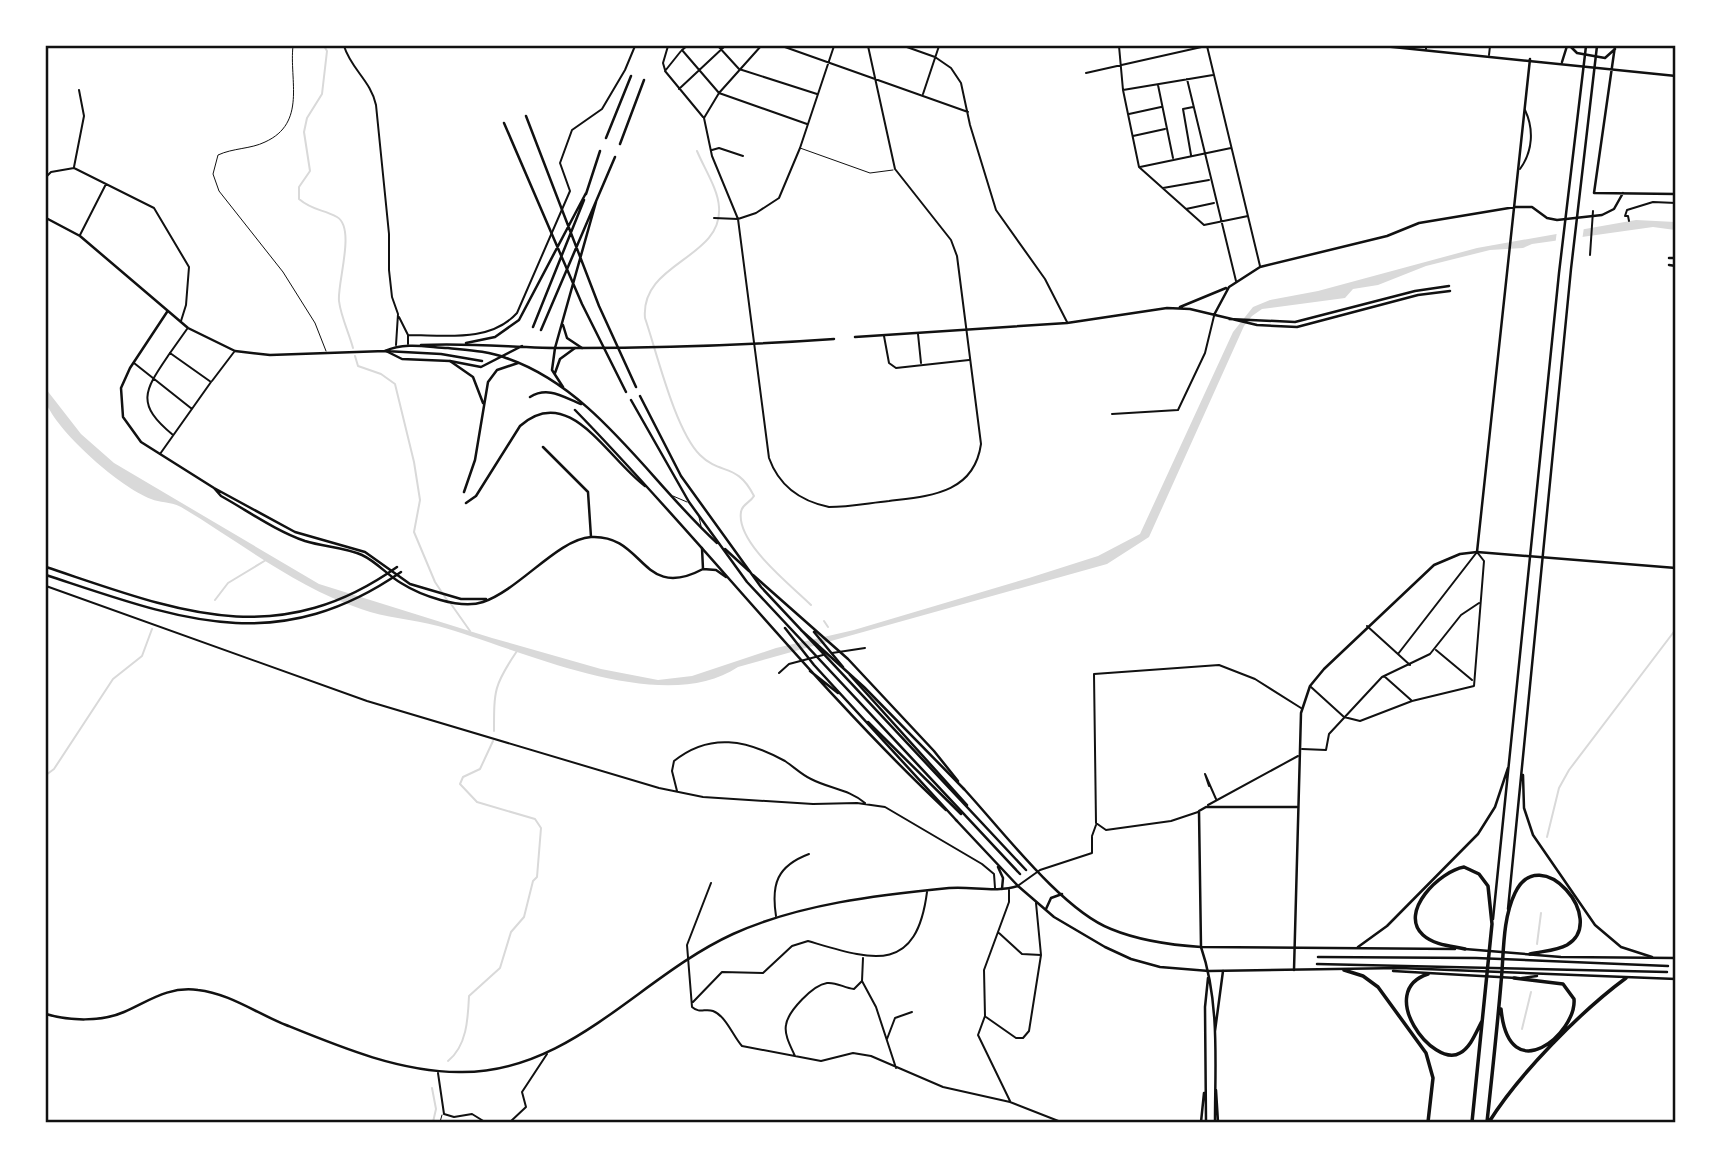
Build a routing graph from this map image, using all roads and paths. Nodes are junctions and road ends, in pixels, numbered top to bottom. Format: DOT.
graph roads {
  1 [pos="293,46"];
  2 [pos="344,46"];
  3 [pos="635,46"];
  4 [pos="668,46"];
  5 [pos="687,46"];
  6 [pos="718,46"];
  7 [pos="725,46"];
  8 [pos="761,46"];
  9 [pos="782,46"];
  10 [pos="834,46"];
  11 [pos="868,46"];
  12 [pos="904,46"];
  13 [pos="939,46"];
  14 [pos="1119,46"];
  15 [pos="1206,46"];
  16 [pos="1383,46"];
  17 [pos="1490,46"];
  18 [pos="1569,46"];
  19 [pos="1586,46"];
  20 [pos="1597,46"];
  21 [pos="1426,47"];
  22 [pos="1615,47"];
  23 [pos="682,50"];
  24 [pos="722,50"];
  25 [pos="1489,56"];
  26 [pos="935,57"];
  27 [pos="1531,60"];
  28 [pos="1562,62"];
  29 [pos="1120,63"];
  30 [pos="829,64"];
  31 [pos="1613,68"];
  32 [pos="739,69"];
  33 [pos="699,70"];
  34 [pos="665,71"];
  35 [pos="1086,73"];
  36 [pos="1214,75"];
  37 [pos="631,76"];
  38 [pos="1675,76"];
  39 [pos="1187,79"];
  40 [pos="644,80"];
  41 [pos="875,81"];
  42 [pos="1158,84"];
  43 [pos="79,90"];
  44 [pos="679,90"];
  45 [pos="1123,90"];
  46 [pos="719,93"];
  47 [pos="818,94"];
  48 [pos="922,96"];
  49 [pos="1162,107"];
  50 [pos="1194,107"];
  51 [pos="1525,110"];
  52 [pos="969,112"];
  53 [pos="1127,114"];
  54 [pos="526,116"];
  55 [pos="704,118"];
  56 [pos="504,123"];
  57 [pos="808,124"];
  58 [pos="1166,129"];
  59 [pos="1132,136"];
  60 [pos="606,138"];
  61 [pos="620,144"];
  62 [pos="800,148"];
  63 [pos="1232,148"];
  64 [pos="600,151"];
  65 [pos="711,151"];
  66 [pos="1205,153"];
  67 [pos="615,156"];
  68 [pos="743,156"];
  69 [pos="1192,156"];
  70 [pos="1173,160"];
  71 [pos="1139,167"];
  72 [pos="74,168"];
  73 [pos="895,169"];
  74 [pos="1519,170"];
  75 [pos="46,177"];
  76 [pos="1210,180"];
  77 [pos="107,183"];
  78 [pos="1163,188"];
  79 [pos="1623,193"];
  80 [pos="586,194"];
  81 [pos="1675,194"];
  82 [pos="597,199"];
  83 [pos="1216,203"];
  84 [pos="1675,203"];
  85 [pos="1515,207"];
  86 [pos="1185,209"];
  87 [pos="1593,211"];
  88 [pos="1248,216"];
  89 [pos="46,218"];
  90 [pos="714,218"];
  91 [pos="738,219"];
  92 [pos="1629,221"];
  93 [pos="1222,223"];
  94 [pos="80,236"];
  95 [pos="1590,255"];
  96 [pos="1669,258"];
  97 [pos="1675,258"];
  98 [pos="1669,265"];
  99 [pos="1675,266"];
  100 [pos="1260,267"];
  101 [pos="1236,281"];
  102 [pos="1229,287"];
  103 [pos="1450,288"];
  104 [pos="1178,308"];
  105 [pos="167,312"];
  106 [pos="398,314"];
  107 [pos="1214,315"];
  108 [pos="181,322"];
  109 [pos="1067,323"];
  110 [pos="563,325"];
  111 [pos="533,327"];
  112 [pos="188,328"];
  113 [pos="541,330"];
  114 [pos="967,330"];
  115 [pos="918,333"];
  116 [pos="408,335"];
  117 [pos="884,335"];
  118 [pos="855,337"];
  119 [pos="834,339"];
  120 [pos="466,343"];
  121 [pos="408,345"];
  122 [pos="415,345"];
  123 [pos="522,345"];
  124 [pos="753,345"];
  125 [pos="396,346"];
  126 [pos="555,348"];
  127 [pos="575,348"];
  128 [pos="582,348"];
  129 [pos="235,351"];
  130 [pos="385,351"];
  131 [pos="170,353"];
  132 [pos="327,353"];
  133 [pos="501,356"];
  134 [pos="970,360"];
  135 [pos="450,361"];
  136 [pos="482,361"];
  137 [pos="133,362"];
  138 [pos="518,363"];
  139 [pos="921,366"];
  140 [pos="555,377"];
  141 [pos="153,378"];
  142 [pos="211,382"];
  143 [pos="636,387"];
  144 [pos="565,390"];
  145 [pos="626,392"];
  146 [pos="640,396"];
  147 [pos="530,397"];
  148 [pos="631,400"];
  149 [pos="581,404"];
  150 [pos="483,405"];
  151 [pos="192,409"];
  152 [pos="575,410"];
  153 [pos="1112,414"];
  154 [pos="173,435"];
  155 [pos="543,447"];
  156 [pos="159,455"];
  157 [pos="645,486"];
  158 [pos="214,488"];
  159 [pos="464,492"];
  160 [pos="668,494"];
  161 [pos="466,503"];
  162 [pos="701,528"];
  163 [pos="591,537"];
  164 [pos="702,548"];
  165 [pos="1477,552"];
  166 [pos="46,567"];
  167 [pos="397,567"];
  168 [pos="1675,568"];
  169 [pos="704,569"];
  170 [pos="401,572"];
  171 [pos="46,575"];
  172 [pos="732,581"];
  173 [pos="46,586"];
  174 [pos="462,601"];
  175 [pos="1480,603"];
  176 [pos="781,610"];
  177 [pos="776,617"];
  178 [pos="809,626"];
  179 [pos="1367,626"];
  180 [pos="865,648"];
  181 [pos="1436,649"];
  182 [pos="1398,654"];
  183 [pos="803,665"];
  184 [pos="1409,665"];
  185 [pos="779,673"];
  186 [pos="1384,676"];
  187 [pos="1474,684"];
  188 [pos="1310,686"];
  189 [pos="1412,701"];
  190 [pos="1302,708"];
  191 [pos="1344,717"];
  192 [pos="1299,749"];
  193 [pos="1299,755"];
  194 [pos="1522,760"];
  195 [pos="1510,762"];
  196 [pos="1205,774"];
  197 [pos="964,789"];
  198 [pos="677,791"];
  199 [pos="1216,799"];
  200 [pos="866,804"];
  201 [pos="1206,807"];
  202 [pos="1297,807"];
  203 [pos="1199,811"];
  204 [pos="961,814"];
  205 [pos="979,818"];
  206 [pos="957,821"];
  207 [pos="1096,823"];
  208 [pos="808,854"];
  209 [pos="992,858"];
  210 [pos="1026,870"];
  211 [pos="1040,870"];
  212 [pos="1020,874"];
  213 [pos="711,883"];
  214 [pos="1017,886"];
  215 [pos="1009,888"];
  216 [pos="995,889"];
  217 [pos="1002,889"];
  218 [pos="927,890"];
  219 [pos="1062,894"];
  220 [pos="1036,902"];
  221 [pos="1046,910"];
  222 [pos="776,917"];
  223 [pos="1492,925"];
  224 [pos="1506,927"];
  225 [pos="998,932"];
  226 [pos="1200,947"];
  227 [pos="1294,947"];
  228 [pos="1357,947"];
  229 [pos="1465,949"];
  230 [pos="1530,954"];
  231 [pos="1041,956"];
  232 [pos="864,957"];
  233 [pos="1318,957"];
  234 [pos="1652,957"];
  235 [pos="1675,958"];
  236 [pos="688,960"];
  237 [pos="1317,964"];
  238 [pos="1668,966"];
  239 [pos="1344,970"];
  240 [pos="1390,970"];
  241 [pos="1209,971"];
  242 [pos="1223,971"];
  243 [pos="1294,971"];
  244 [pos="1667,972"];
  245 [pos="1428,974"];
  246 [pos="1540,976"];
  247 [pos="1514,978"];
  248 [pos="1626,978"];
  249 [pos="1675,979"];
  250 [pos="862,981"];
  251 [pos="1499,998"];
  252 [pos="692,1003"];
  253 [pos="912,1012"];
  254 [pos="46,1014"];
  255 [pos="985,1016"];
  256 [pos="1483,1020"];
  257 [pos="1214,1038"];
  258 [pos="887,1040"];
  259 [pos="547,1054"];
  260 [pos="795,1057"];
  261 [pos="897,1069"];
  262 [pos="438,1072"];
  263 [pos="1205,1079"];
  264 [pos="1010,1102"];
  265 [pos="444,1114"];
  266 [pos="440,1122"];
  267 [pos="485,1122"];
  268 [pos="510,1122"];
  269 [pos="1061,1122"];
  270 [pos="1201,1122"];
  271 [pos="1206,1122"];
  272 [pos="1216,1122"];
  273 [pos="1428,1122"];
  274 [pos="1472,1122"];
  275 [pos="1488,1122"];
  1 -- 132 [label="lane"];
  2 -- 106 [label="street"];
  3 -- 116 [label="street"];
  4 -- 34 [label="street"];
  5 -- 23 [label="street"];
  6 -- 24 [label="street"];
  7 -- 24 [label="street"];
  8 -- 32 [label="street"];
  9 -- 30 [label="street"];
  10 -- 30 [label="street"];
  11 -- 41 [label="street"];
  12 -- 26 [label="street"];
  13 -- 26 [label="street"];
  14 -- 29 [label="street"];
  15 -- 29 [label="street"];
  15 -- 36 [label="street"];
  16 -- 21 [label="main road"];
  17 -- 25 [label="street"];
  18 -- 22 [label="main road"];
  18 -- 28 [label="main road"];
  19 -- 195 [label="main road"];
  20 -- 194 [label="main road"];
  21 -- 25 [label="main road"];
  22 -- 31 [label="main road"];
  23 -- 33 [label="street"];
  23 -- 34 [label="street"];
  24 -- 32 [label="street"];
  24 -- 33 [label="street"];
  25 -- 27 [label="main road"];
  26 -- 48 [label="street"];
  26 -- 52 [label="street"];
  27 -- 28 [label="main road"];
  27 -- 51 [label="main road"];
  28 -- 31 [label="main road"];
  29 -- 35 [label="street"];
  29 -- 45 [label="street"];
  30 -- 41 [label="street"];
  30 -- 47 [label="street"];
  31 -- 38 [label="main road"];
  31 -- 79 [label="main road"];
  32 -- 46 [label="street"];
  32 -- 47 [label="street"];
  33 -- 44 [label="street"];
  33 -- 46 [label="street"];
  34 -- 44 [label="street"];
  36 -- 39 [label="street"];
  36 -- 63 [label="street"];
  37 -- 60 [label="main road"];
  39 -- 42 [label="street"];
  39 -- 50 [label="street"];
  40 -- 61 [label="main road"];
  41 -- 48 [label="street"];
  41 -- 73 [label="street"];
  42 -- 45 [label="street"];
  42 -- 49 [label="street"];
  43 -- 72 [label="street"];
  44 -- 55 [label="street"];
  45 -- 53 [label="street"];
  46 -- 55 [label="street"];
  46 -- 57 [label="street"];
  47 -- 57 [label="street"];
  48 -- 52 [label="street"];
  49 -- 53 [label="street"];
  49 -- 58 [label="street"];
  50 -- 66 [label="street"];
  50 -- 69 [label="street"];
  51 -- 74 [label="main road"];
  51 -- 74 [label="street"];
  52 -- 109 [label="street"];
  53 -- 59 [label="street"];
  54 -- 143 [label="main road"];
  55 -- 65 [label="street"];
  56 -- 145 [label="main road"];
  57 -- 62 [label="street"];
  58 -- 59 [label="street"];
  58 -- 70 [label="street"];
  59 -- 71 [label="street"];
  62 -- 73 [label="lane"];
  62 -- 91 [label="street"];
  63 -- 66 [label="street"];
  63 -- 88 [label="street"];
  64 -- 80 [label="main road"];
  65 -- 68 [label="street"];
  65 -- 91 [label="street"];
  66 -- 69 [label="street"];
  66 -- 76 [label="street"];
  67 -- 82 [label="main road"];
  69 -- 70 [label="street"];
  70 -- 71 [label="street"];
  71 -- 78 [label="street"];
  72 -- 75 [label="street"];
  72 -- 77 [label="street"];
  73 -- 114 [label="street"];
  74 -- 85 [label="main road"];
  76 -- 78 [label="street"];
  76 -- 83 [label="street"];
  77 -- 94 [label="street"];
  77 -- 108 [label="street"];
  78 -- 86 [label="street"];
  79 -- 81 [label="main road"];
  79 -- 85 [label="main road"];
  80 -- 111 [label="main road"];
  80 -- 120 [label="main road"];
  82 -- 110 [label="main road"];
  82 -- 113 [label="main road"];
  83 -- 86 [label="street"];
  83 -- 93 [label="street"];
  84 -- 92 [label="street"];
  85 -- 100 [label="main road"];
  85 -- 165 [label="main road"];
  86 -- 93 [label="street"];
  87 -- 95 [label="street"];
  88 -- 93 [label="street"];
  88 -- 100 [label="street"];
  89 -- 94 [label="main road"];
  90 -- 91 [label="street"];
  91 -- 124 [label="street"];
  93 -- 101 [label="street"];
  94 -- 105 [label="main road"];
  96 -- 97 [label="main road"];
  98 -- 99 [label="main road"];
  100 -- 101 [label="main road"];
  101 -- 102 [label="main road"];
  102 -- 104 [label="main road"];
  102 -- 107 [label="main road"];
  103 -- 107 [label="main road"];
  104 -- 107 [label="main road"];
  104 -- 109 [label="main road"];
  105 -- 108 [label="main road"];
  105 -- 137 [label="main road"];
  106 -- 116 [label="street"];
  106 -- 125 [label="street"];
  107 -- 153 [label="street"];
  108 -- 112 [label="main road"];
  109 -- 114 [label="main road"];
  110 -- 126 [label="main road"];
  110 -- 128 [label="main road"];
  112 -- 129 [label="main road"];
  112 -- 131 [label="street"];
  114 -- 115 [label="main road"];
  114 -- 134 [label="street"];
  115 -- 117 [label="main road"];
  115 -- 139 [label="street"];
  116 -- 121 [label="street"];
  117 -- 118 [label="main road"];
  117 -- 139 [label="street"];
  119 -- 124 [label="main road"];
  120 -- 122 [label="main road"];
  120 -- 123 [label="main road"];
  121 -- 122 [label="main road"];
  121 -- 125 [label="main road"];
  122 -- 133 [label="main road"];
  123 -- 126 [label="main road"];
  123 -- 133 [label="main road"];
  124 -- 128 [label="main road"];
  124 -- 134 [label="street"];
  125 -- 130 [label="main road"];
  126 -- 127 [label="main road"];
  126 -- 140 [label="main road"];
  127 -- 128 [label="main road"];
  127 -- 140 [label="main road"];
  129 -- 132 [label="main road"];
  129 -- 142 [label="street"];
  130 -- 132 [label="main road"];
  130 -- 135 [label="main road"];
  130 -- 136 [label="main road"];
  131 -- 141 [label="street"];
  131 -- 142 [label="street"];
  133 -- 135 [label="main road"];
  133 -- 138 [label="main road"];
  134 -- 139 [label="street"];
  135 -- 150 [label="main road"];
  137 -- 141 [label="street"];
  137 -- 156 [label="main road"];
  138 -- 144 [label="main road"];
  138 -- 150 [label="main road"];
  140 -- 144 [label="main road"];
  141 -- 151 [label="street"];
  141 -- 154 [label="street"];
  142 -- 151 [label="street"];
  144 -- 149 [label="main road"];
  146 -- 176 [label="main road"];
  147 -- 149 [label="main road"];
  148 -- 177 [label="main road"];
  149 -- 160 [label="main road"];
  150 -- 159 [label="main road"];
  151 -- 154 [label="street"];
  152 -- 157 [label="main road"];
  154 -- 156 [label="street"];
  155 -- 163 [label="main road"];
  156 -- 158 [label="main road"];
  157 -- 161 [label="main road"];
  157 -- 164 [label="main road"];
  158 -- 174 [label="main road"];
  158 -- 174 [label="main road"];
  160 -- 162 [label="main road"];
  160 -- 162 [label="lane"];
  162 -- 178 [label="main road"];
  163 -- 169 [label="main road"];
  163 -- 174 [label="main road"];
  164 -- 169 [label="main road"];
  164 -- 172 [label="main road"];
  165 -- 168 [label="main road"];
  165 -- 175 [label="street"];
  165 -- 179 [label="main road"];
  165 -- 182 [label="street"];
  166 -- 167 [label="main road"];
  169 -- 172 [label="main road"];
  170 -- 171 [label="main road"];
  172 -- 183 [label="main road"];
  173 -- 198 [label="street"];
  175 -- 181 [label="street"];
  175 -- 187 [label="street"];
  176 -- 197 [label="main road"];
  176 -- 205 [label="main road"];
  177 -- 204 [label="main road"];
  177 -- 206 [label="main road"];
  178 -- 197 [label="main road"];
  178 -- 205 [label="main road"];
  179 -- 182 [label="street"];
  179 -- 188 [label="main road"];
  180 -- 185 [label="street"];
  181 -- 184 [label="street"];
  181 -- 187 [label="street"];
  182 -- 184 [label="street"];
  183 -- 204 [label="main road"];
  183 -- 206 [label="main road"];
  184 -- 186 [label="street"];
  186 -- 189 [label="street"];
  186 -- 191 [label="street"];
  187 -- 189 [label="street"];
  188 -- 190 [label="main road"];
  188 -- 191 [label="street"];
  189 -- 191 [label="street"];
  190 -- 192 [label="main road"];
  190 -- 207 [label="street"];
  191 -- 192 [label="street"];
  192 -- 193 [label="main road"];
  193 -- 199 [label="street"];
  193 -- 202 [label="main road"];
  194 -- 224 [label="main road"];
  194 -- 234 [label="main road"];
  195 -- 223 [label="main road"];
  195 -- 228 [label="main road"];
  196 -- 199 [label="street"];
  197 -- 211 [label="main road"];
  198 -- 200 [label="street"];
  198 -- 200 [label="street"];
  199 -- 201 [label="street"];
  200 -- 216 [label="street"];
  201 -- 202 [label="main road"];
  201 -- 203 [label="main road"];
  202 -- 227 [label="main road"];
  203 -- 207 [label="street"];
  203 -- 226 [label="main road"];
  204 -- 212 [label="main road"];
  205 -- 210 [label="main road"];
  206 -- 209 [label="main road"];
  207 -- 211 [label="street"];
  208 -- 222 [label="street"];
  209 -- 214 [label="main road"];
  209 -- 217 [label="main road"];
  211 -- 214 [label="street"];
  211 -- 219 [label="main road"];
  213 -- 236 [label="street"];
  214 -- 215 [label="main road"];
  214 -- 220 [label="main road"];
  215 -- 217 [label="main road"];
  215 -- 225 [label="street"];
  216 -- 217 [label="main road"];
  216 -- 218 [label="main road"];
  218 -- 222 [label="main road"];
  218 -- 232 [label="street"];
  219 -- 221 [label="main road"];
  219 -- 226 [label="main road"];
  220 -- 221 [label="main road"];
  220 -- 231 [label="street"];
  221 -- 241 [label="main road"];
  222 -- 236 [label="main road"];
  223 -- 229 [label="highway"];
  223 -- 256 [label="highway"];
  224 -- 230 [label="highway"];
  224 -- 251 [label="highway"];
  225 -- 231 [label="street"];
  225 -- 255 [label="street"];
  226 -- 227 [label="main road"];
  226 -- 241 [label="main road"];
  227 -- 228 [label="main road"];
  227 -- 243 [label="main road"];
  228 -- 229 [label="main road"];
  229 -- 230 [label="main road"];
  230 -- 234 [label="main road"];
  231 -- 255 [label="street"];
  232 -- 250 [label="street"];
  232 -- 252 [label="street"];
  233 -- 238 [label="main road"];
  234 -- 235 [label="main road"];
  236 -- 252 [label="street"];
  236 -- 259 [label="main road"];
  237 -- 244 [label="main road"];
  239 -- 240 [label="main road"];
  239 -- 243 [label="main road"];
  239 -- 273 [label="highway"];
  240 -- 245 [label="main road"];
  240 -- 246 [label="main road"];
  241 -- 242 [label="main road"];
  241 -- 257 [label="main road"];
  241 -- 263 [label="main road"];
  242 -- 243 [label="main road"];
  242 -- 257 [label="main road"];
  245 -- 247 [label="main road"];
  245 -- 256 [label="highway"];
  246 -- 247 [label="main road"];
  246 -- 248 [label="main road"];
  247 -- 251 [label="highway"];
  248 -- 249 [label="main road"];
  248 -- 275 [label="highway"];
  250 -- 258 [label="street"];
  250 -- 260 [label="street"];
  251 -- 275 [label="highway"];
  252 -- 260 [label="street"];
  253 -- 258 [label="street"];
  254 -- 262 [label="main road"];
  255 -- 264 [label="street"];
  256 -- 274 [label="highway"];
  257 -- 272 [label="main road"];
  258 -- 261 [label="street"];
  259 -- 262 [label="main road"];
  259 -- 268 [label="street"];
  260 -- 261 [label="street"];
  261 -- 264 [label="street"];
  262 -- 265 [label="street"];
  263 -- 270 [label="main road"];
  263 -- 271 [label="main road"];
  264 -- 269 [label="street"];
  265 -- 266 [label="lane"];
  265 -- 267 [label="street"];
}
